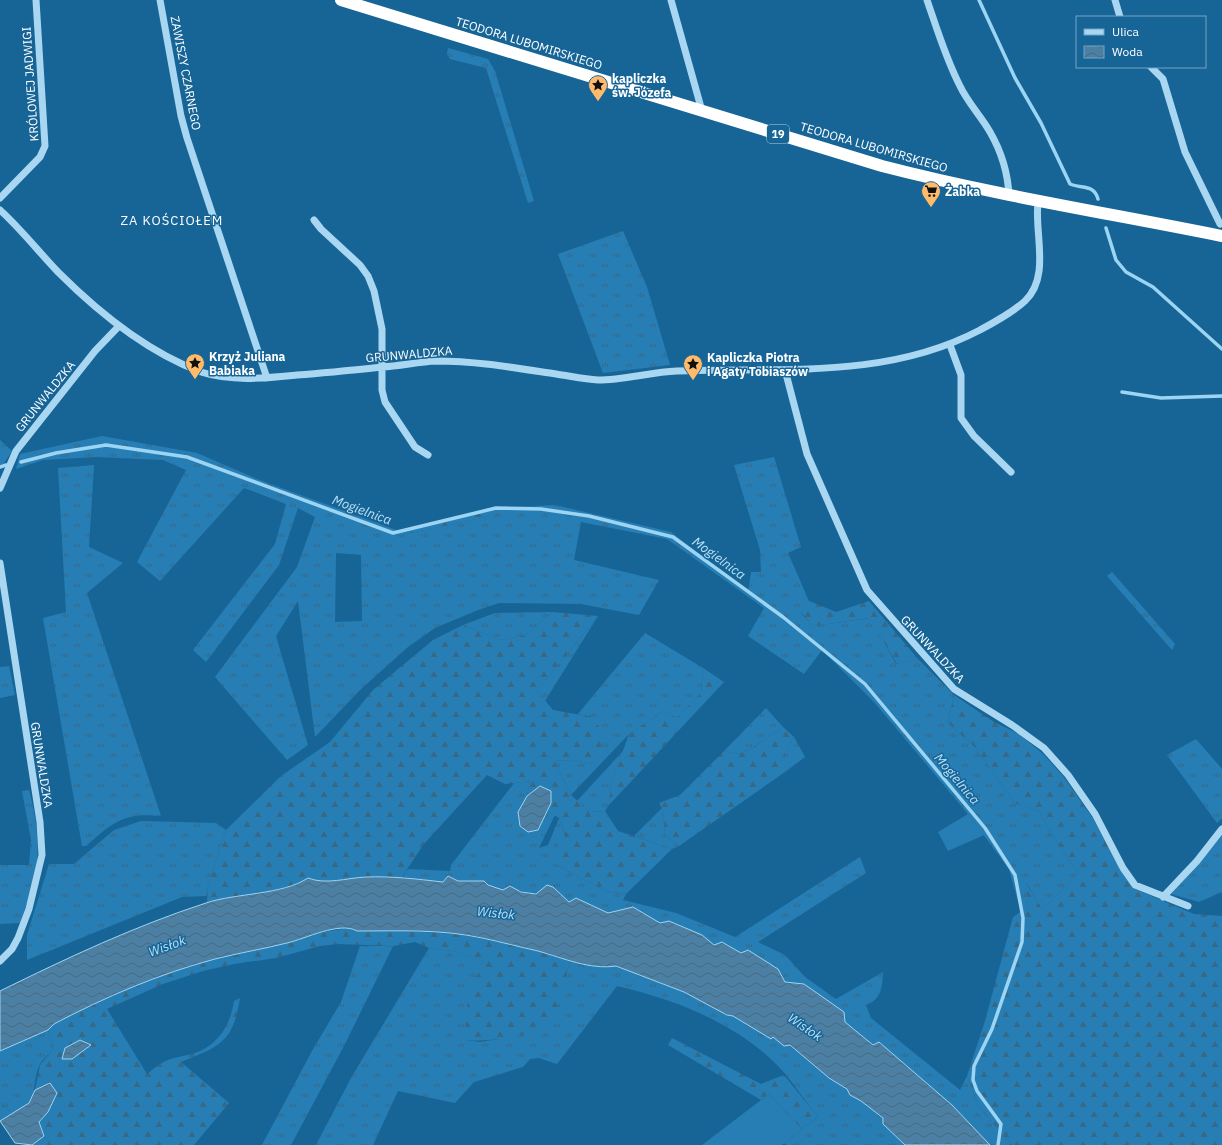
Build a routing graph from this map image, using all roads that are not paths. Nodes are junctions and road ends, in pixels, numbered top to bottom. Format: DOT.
graph roads {
  1 [pos="36,0"];
  2 [pos="160,0"];
  3 [pos="341,0"];
  4 [pos="671,0"];
  5 [pos="927,0"];
  6 [pos="1115,0"];
  7 [pos="1120,16"];
  8 [pos="1152,68"];
  9 [pos="702,111"];
  10 [pos="1009,196"];
  11 [pos="0,198"];
  12 [pos="1038,202"];
  13 [pos="0,210"];
  14 [pos="314,220"];
  15 [pos="1221,229"];
  16 [pos="119,326"];
  17 [pos="950,345"];
  18 [pos="382,367"];
  19 [pos="785,370"];
  20 [pos="267,378"];
  21 [pos="428,455"];
  22 [pos="1011,472"];
  23 [pos="0,488"];
  24 [pos="0,563"];
  25 [pos="1222,829"];
  26 [pos="1163,897"];
  27 [pos="1188,906"];
  28 [pos="0,961"];
  1 -- 11 [label="street, KRÓLOWEJ JADWIGI"];
  2 -- 20 [label="street, ZAWISZY CZARNEGO"];
  3 -- 9 [label="highway, TEODORA LUBOMIRSKIEGO / 19"];
  4 -- 9 [label="street"];
  5 -- 10 [label="street"];
  6 -- 7 [label="street"];
  8 -- 15 [label="street"];
  9 -- 10 [label="highway, TEODORA LUBOMIRSKIEGO / 19"];
  10 -- 12 [label="highway, TEODORA LUBOMIRSKIEGO / 19"];
  12 -- 15 [label="highway, TEODORA LUBOMIRSKIEGO / 19"];
  12 -- 17 [label="street, GRUNWALDZKA"];
  13 -- 16 [label="street, GRUNWALDZKA"];
  14 -- 18 [label="street"];
  16 -- 20 [label="street, GRUNWALDZKA"];
  16 -- 23 [label="street, GRUNWALDZKA"];
  17 -- 19 [label="street, GRUNWALDZKA"];
  17 -- 22 [label="street"];
  18 -- 19 [label="street, GRUNWALDZKA"];
  18 -- 20 [label="street, GRUNWALDZKA"];
  18 -- 21 [label="street"];
  19 -- 26 [label="street, GRUNWALDZKA"];
  24 -- 28 [label="street, GRUNWALDZKA"];
  25 -- 26 [label="street"];
  26 -- 27 [label="street, GRUNWALDZKA"];
}
